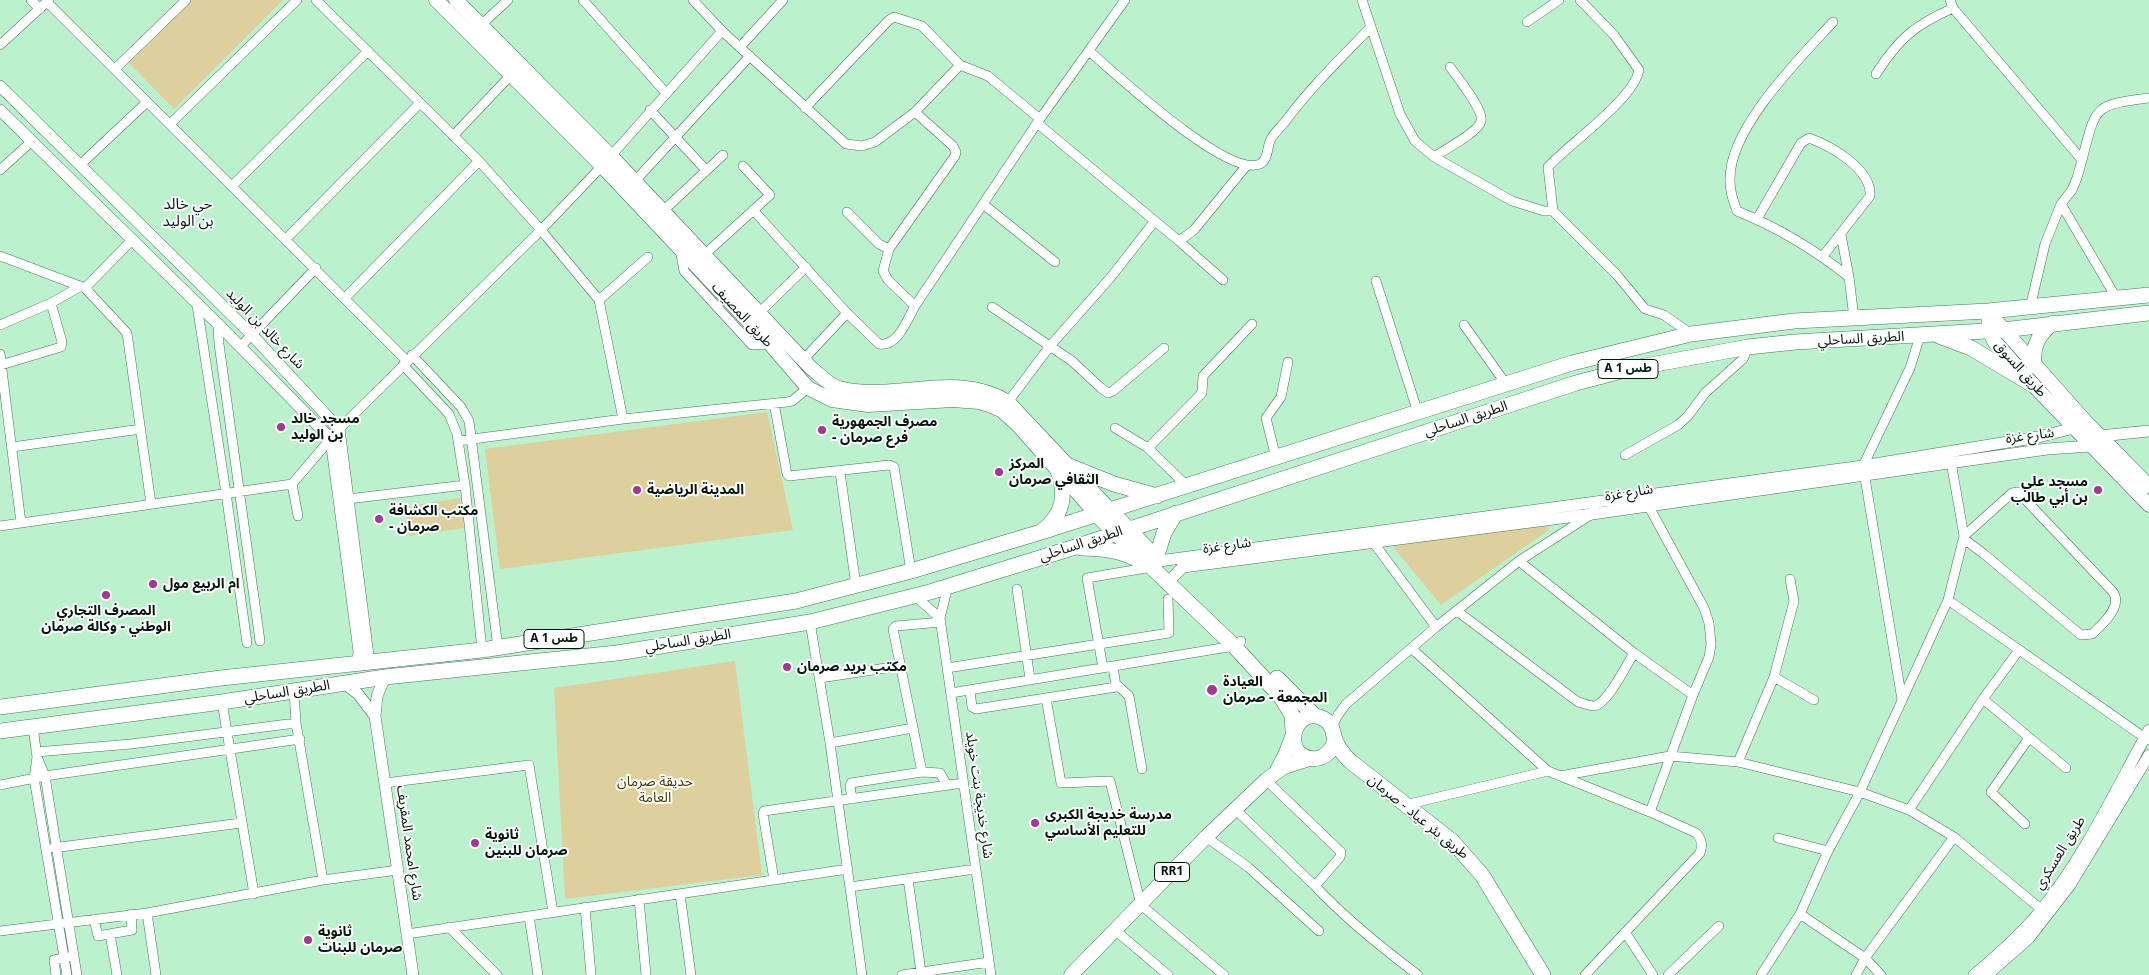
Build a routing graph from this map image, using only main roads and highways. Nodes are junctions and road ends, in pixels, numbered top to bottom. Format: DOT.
graph roads {
  1 [pos="436,0"];
  2 [pos="456,0"];
  3 [pos="606,160"];
  4 [pos="2149,295"];
  5 [pos="1988,311"];
  6 [pos="2149,313"];
  7 [pos="1794,321"];
  8 [pos="2053,323"];
  9 [pos="1996,330"];
  10 [pos="1928,335"];
  11 [pos="1795,342"];
  12 [pos="2034,366"];
  13 [pos="2033,385"];
  14 [pos="2080,425"];
  15 [pos="2096,441"];
  16 [pos="1064,469"];
  17 [pos="2149,486"];
  18 [pos="1157,496"];
  19 [pos="2149,505"];
  20 [pos="1104,513"];
  21 [pos="1176,513"];
  22 [pos="1121,530"];
  23 [pos="1041,532"];
  24 [pos="1072,548"];
  25 [pos="1156,562"];
  26 [pos="1237,644"];
  27 [pos="0,707"];
  28 [pos="1317,717"];
  29 [pos="0,732"];
  30 [pos="1293,733"];
  31 [pos="1334,734"];
  32 [pos="1316,758"];
  33 [pos="1271,776"];
  34 [pos="1071,975"];
  35 [pos="1534,975"];
  36 [pos="1543,975"];
  1 -- 3 [label="main road, طريق المصيف"];
  2 -- 3 [label="main road, طريق المصيف"];
  3 -- 16 [label="main road, طريق المصيف"];
  3 -- 16 [label="main road, طريق المصيف"];
  4 -- 5 [label="highway, الطريق الساحلي / A 1 طس"];
  5 -- 7 [label="highway, الطريق الساحلي / A 1 طس"];
  5 -- 9 [label="main road, طريق السوق"];
  6 -- 8 [label="highway, الطريق الساحلي / A 1 طس"];
  7 -- 11 [label="highway"];
  7 -- 18 [label="highway, الطريق الساحلي / A 1 طس"];
  8 -- 9 [label="highway, الطريق الساحلي / A 1 طس"];
  8 -- 12 [label="highway"];
  9 -- 10 [label="highway, الطريق الساحلي / A 1 طس"];
  9 -- 12 [label="main road, طريق السوق"];
  9 -- 13 [label="main road, طريق السوق"];
  10 -- 11 [label="highway, الطريق الساحلي / A 1 طس"];
  10 -- 13 [label="highway"];
  11 -- 21 [label="highway, الطريق الساحلي / A 1 طس"];
  12 -- 14 [label="main road, طريق السوق"];
  13 -- 14 [label="main road, طريق السوق"];
  14 -- 15 [label="main road, طريق السوق"];
  15 -- 17 [label="main road, طريق السوق"];
  15 -- 19 [label="main road, طريق السوق"];
  16 -- 18 [label="highway"];
  16 -- 20 [label="main road, طريق المصيف"];
  16 -- 23 [label="highway"];
  18 -- 20 [label="highway, الطريق الساحلي / A 1 طس"];
  20 -- 22 [label="highway"];
  20 -- 23 [label="highway, الطريق الساحلي / A 1 طس"];
  21 -- 22 [label="highway, الطريق الساحلي / A 1 طس"];
  21 -- 25 [label="highway"];
  22 -- 24 [label="highway, الطريق الساحلي / A 1 طس"];
  22 -- 25 [label="highway"];
  23 -- 27 [label="highway, الطريق الساحلي / A 1 طس"];
  24 -- 25 [label="highway"];
  24 -- 29 [label="highway, الطريق الساحلي / A 1 طس"];
  25 -- 26 [label="highway"];
  25 -- 26 [label="highway"];
  26 -- 28 [label="highway"];
  26 -- 30 [label="highway"];
  28 -- 30 [label="highway"];
  28 -- 31 [label="highway"];
  30 -- 32 [label="highway"];
  30 -- 33 [label="main road"];
  31 -- 32 [label="highway"];
  31 -- 36 [label="highway, طريق بئر عياد - صرمان"];
  32 -- 33 [label="main road"];
  32 -- 35 [label="highway, طريق بئر عياد - صرمان"];
  33 -- 34 [label="main road, RR1"];
}
